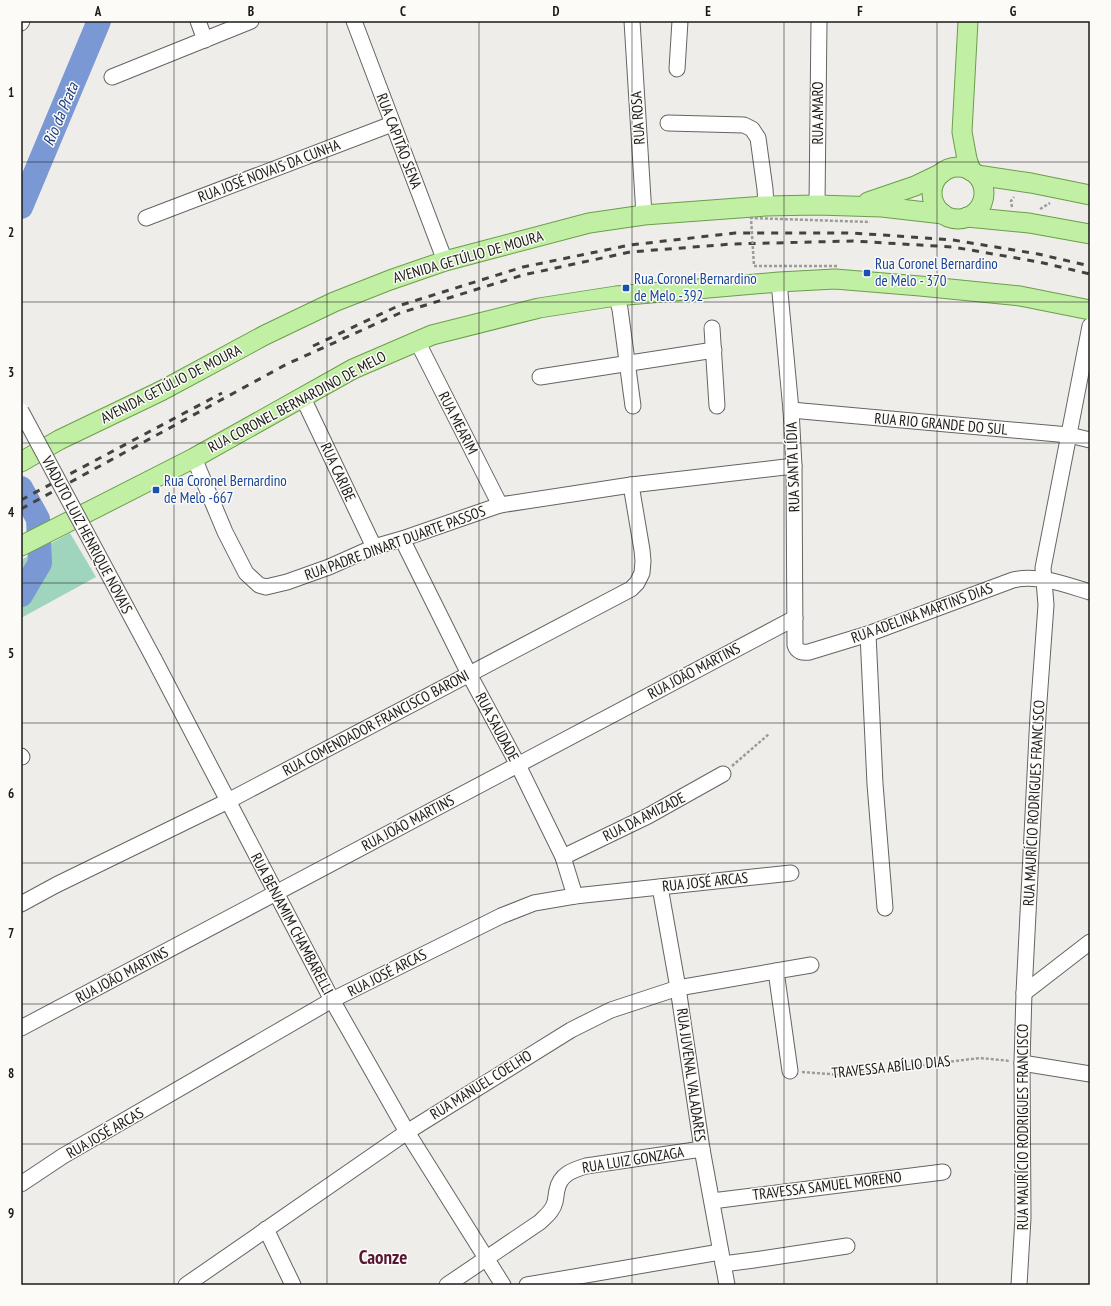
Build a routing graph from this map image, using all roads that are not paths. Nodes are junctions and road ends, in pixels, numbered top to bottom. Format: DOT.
graph roads {
  1 [pos="198,21"];
  2 [pos="251,21"];
  3 [pos="354,21"];
  4 [pos="632,21"];
  5 [pos="680,21"];
  6 [pos="819,21"];
  7 [pos="968,21"];
  8 [pos="205,40"];
  9 [pos="677,69"];
  10 [pos="112,77"];
  11 [pos="668,123"];
  12 [pos="392,124"];
  13 [pos="962,132"];
  14 [pos="943,172"];
  15 [pos="974,173"];
  16 [pos="1090,195"];
  17 [pos="817,205"];
  18 [pos="859,205"];
  19 [pos="766,206"];
  20 [pos="943,214"];
  21 [pos="644,215"];
  22 [pos="967,217"];
  23 [pos="146,218"];
  24 [pos="1090,234"];
  25 [pos="445,261"];
  26 [pos="779,282"];
  27 [pos="616,296"];
  28 [pos="1090,310"];
  29 [pos="1090,326"];
  30 [pos="712,328"];
  31 [pos="417,341"];
  32 [pos="714,350"];
  33 [pos="626,364"];
  34 [pos="540,377"];
  35 [pos="303,398"];
  36 [pos="632,406"];
  37 [pos="717,406"];
  38 [pos="791,410"];
  39 [pos="21,411"];
  40 [pos="1069,435"];
  41 [pos="1090,440"];
  42 [pos="194,458"];
  43 [pos="23,461"];
  44 [pos="794,466"];
  45 [pos="631,485"];
  46 [pos="500,505"];
  47 [pos="402,539"];
  48 [pos="21,546"];
  49 [pos="374,548"];
  50 [pos="1044,580"];
  51 [pos="1090,592"];
  52 [pos="795,618"];
  53 [pos="868,634"];
  54 [pos="800,651"];
  55 [pos="154,659"];
  56 [pos="469,674"];
  57 [pos="518,766"];
  58 [pos="723,774"];
  59 [pos="228,801"];
  60 [pos="563,857"];
  61 [pos="791,873"];
  62 [pos="660,887"];
  63 [pos="276,894"];
  64 [pos="575,896"];
  65 [pos="21,904"];
  66 [pos="885,908"];
  67 [pos="1090,942"];
  68 [pos="811,965"];
  69 [pos="776,971"];
  70 [pos="678,988"];
  71 [pos="1024,993"];
  72 [pos="332,1000"];
  73 [pos="21,1028"];
  74 [pos="1022,1063"];
  75 [pos="790,1071"];
  76 [pos="1090,1074"];
  77 [pos="407,1132"];
  78 [pos="702,1150"];
  79 [pos="943,1172"];
  80 [pos="21,1184"];
  81 [pos="712,1201"];
  82 [pos="266,1229"];
  83 [pos="847,1246"];
  84 [pos="487,1258"];
  85 [pos="721,1258"];
  86 [pos="186,1285"];
  87 [pos="293,1285"];
  88 [pos="447,1285"];
  89 [pos="503,1285"];
  90 [pos="527,1285"];
  91 [pos="726,1285"];
  92 [pos="1019,1285"];
  1 -- 8 [label="street"];
  2 -- 8 [label="street"];
  3 -- 12 [label="street, RUA CAPITÃO SENA"];
  4 -- 21 [label="street, RUA ROSA"];
  5 -- 9 [label="street"];
  6 -- 17 [label="street, RUA AMARO"];
  7 -- 13 [label="main road"];
  8 -- 10 [label="street"];
  11 -- 19 [label="street"];
  12 -- 23 [label="street, RUA JOSÉ NOVAIS DA CUNHA"];
  12 -- 25 [label="street, RUA CAPITÃO SENA"];
  13 -- 14 [label="main road"];
  13 -- 15 [label="main road"];
  14 -- 15 [label="main road"];
  14 -- 18 [label="main road, AVENIDA GETÚLIO DE MOURA"];
  14 -- 20 [label="main road"];
  15 -- 16 [label="main road"];
  15 -- 22 [label="main road"];
  17 -- 18 [label="main road, AVENIDA GETÚLIO DE MOURA"];
  17 -- 19 [label="main road, AVENIDA GETÚLIO DE MOURA"];
  18 -- 20 [label="main road, AVENIDA GETÚLIO DE MOURA"];
  19 -- 21 [label="main road, AVENIDA GETÚLIO DE MOURA"];
  20 -- 22 [label="main road"];
  21 -- 25 [label="main road, AVENIDA GETÚLIO DE MOURA"];
  22 -- 24 [label="main road"];
  25 -- 43 [label="main road, AVENIDA GETÚLIO DE MOURA"];
  26 -- 27 [label="main road, RUA CORONEL BERNARDINO DE MELO"];
  26 -- 28 [label="main road, RUA CORONEL BERNARDINO DE MELO"];
  26 -- 38 [label="street, RUA SANTA LÍDIA"];
  27 -- 31 [label="main road, RUA CORONEL BERNARDINO DE MELO"];
  27 -- 33 [label="street"];
  29 -- 40 [label="street, RUA MAURÍCIO RODRIGUES FRANCISCO"];
  30 -- 32 [label="street"];
  31 -- 35 [label="main road, RUA CORONEL BERNARDINO DE MELO"];
  31 -- 46 [label="street, RUA MEARIM"];
  32 -- 33 [label="street"];
  32 -- 37 [label="street"];
  33 -- 34 [label="street"];
  33 -- 36 [label="street"];
  35 -- 42 [label="main road, RUA CORONEL BERNARDINO DE MELO"];
  35 -- 49 [label="street, RUA CARIBE"];
  38 -- 40 [label="street, RUA RIO GRANDE DO SUL"];
  38 -- 44 [label="street, RUA SANTA LÍDIA"];
  39 -- 55 [label="street, VIADUTO LUIZ HENRIQUE NOVAIS, bridge"];
  40 -- 41 [label="street, RUA RIO GRANDE DO SUL"];
  40 -- 50 [label="street, RUA MAURÍCIO RODRIGUES FRANCISCO"];
  42 -- 48 [label="main road, RUA CORONEL BERNARDINO DE MELO"];
  42 -- 49 [label="street, RUA PADRE DINART DUARTE PASSOS"];
  44 -- 45 [label="street, RUA PADRE DINART DUARTE PASSOS"];
  44 -- 52 [label="street, RUA SANTA LÍDIA"];
  45 -- 46 [label="street, RUA PADRE DINART DUARTE PASSOS"];
  45 -- 56 [label="street, RUA COMENDADOR FRANCISCO BARONI"];
  46 -- 47 [label="street, RUA PADRE DINART DUARTE PASSOS"];
  47 -- 49 [label="street, RUA PADRE DINART DUARTE PASSOS"];
  47 -- 56 [label="street, RUA SAUDADE"];
  50 -- 51 [label="street, RUA ADELINA MARTINS DIAS"];
  50 -- 53 [label="street, RUA ADELINA MARTINS DIAS"];
  50 -- 71 [label="street, RUA MAURÍCIO RODRIGUES FRANCISCO"];
  52 -- 54 [label="street, RUA SANTA LÍDIA"];
  52 -- 57 [label="street, RUA JOÃO MARTINS"];
  53 -- 54 [label="street, RUA ADELINA MARTINS DIAS"];
  53 -- 66 [label="street"];
  55 -- 59 [label="street, RUA BENJAMIM CHAMBARELLI"];
  56 -- 57 [label="street, RUA SAUDADE"];
  56 -- 59 [label="street, RUA COMENDADOR FRANCISCO BARONI"];
  57 -- 60 [label="street, RUA SAUDADE"];
  57 -- 63 [label="street, RUA JOÃO MARTINS"];
  58 -- 60 [label="street, RUA DA AMIZADE"];
  59 -- 63 [label="street, RUA BENJAMIM CHAMBARELLI"];
  59 -- 65 [label="street, RUA COMENDADOR FRANCISCO BARONI"];
  60 -- 64 [label="street, RUA SAUDADE"];
  61 -- 62 [label="street, RUA JOSÉ ARCAS"];
  62 -- 64 [label="street, RUA JOSÉ ARCAS"];
  62 -- 70 [label="street, RUA JUVENAL VALADARES"];
  63 -- 72 [label="street, RUA BENJAMIM CHAMBARELLI"];
  63 -- 73 [label="street, RUA JOÃO MARTINS"];
  64 -- 72 [label="street, RUA JOSÉ ARCAS"];
  67 -- 71 [label="street"];
  68 -- 69 [label="street, RUA MANUEL COELHO"];
  69 -- 70 [label="street, RUA MANUEL COELHO"];
  69 -- 75 [label="street"];
  70 -- 77 [label="street, RUA MANUEL COELHO"];
  70 -- 78 [label="street, RUA JUVENAL VALADARES"];
  71 -- 74 [label="street, RUA MAURÍCIO RODRIGUES FRANCISCO"];
  72 -- 77 [label="street, RUA BENJAMIM CHAMBARELLI"];
  72 -- 80 [label="street, RUA JOSÉ ARCAS"];
  74 -- 76 [label="street"];
  74 -- 92 [label="street, RUA MAURÍCIO RODRIGUES FRANCISCO"];
  77 -- 82 [label="street, RUA MANUEL COELHO"];
  77 -- 84 [label="street, RUA BENJAMIM CHAMBARELLI"];
  78 -- 81 [label="street, RUA JUVENAL VALADARES"];
  78 -- 84 [label="street, RUA LUIZ GONZAGA"];
  79 -- 81 [label="street, TRAVESSA SAMUEL MORENO"];
  81 -- 85 [label="street, RUA JUVENAL VALADARES"];
  82 -- 86 [label="street, RUA MANUEL COELHO"];
  82 -- 87 [label="street"];
  83 -- 85 [label="street"];
  84 -- 88 [label="street, RUA LUIZ GONZAGA"];
  84 -- 89 [label="street, RUA BENJAMIM CHAMBARELLI"];
  85 -- 90 [label="street"];
  85 -- 91 [label="street, RUA JUVENAL VALADARES"];
}
